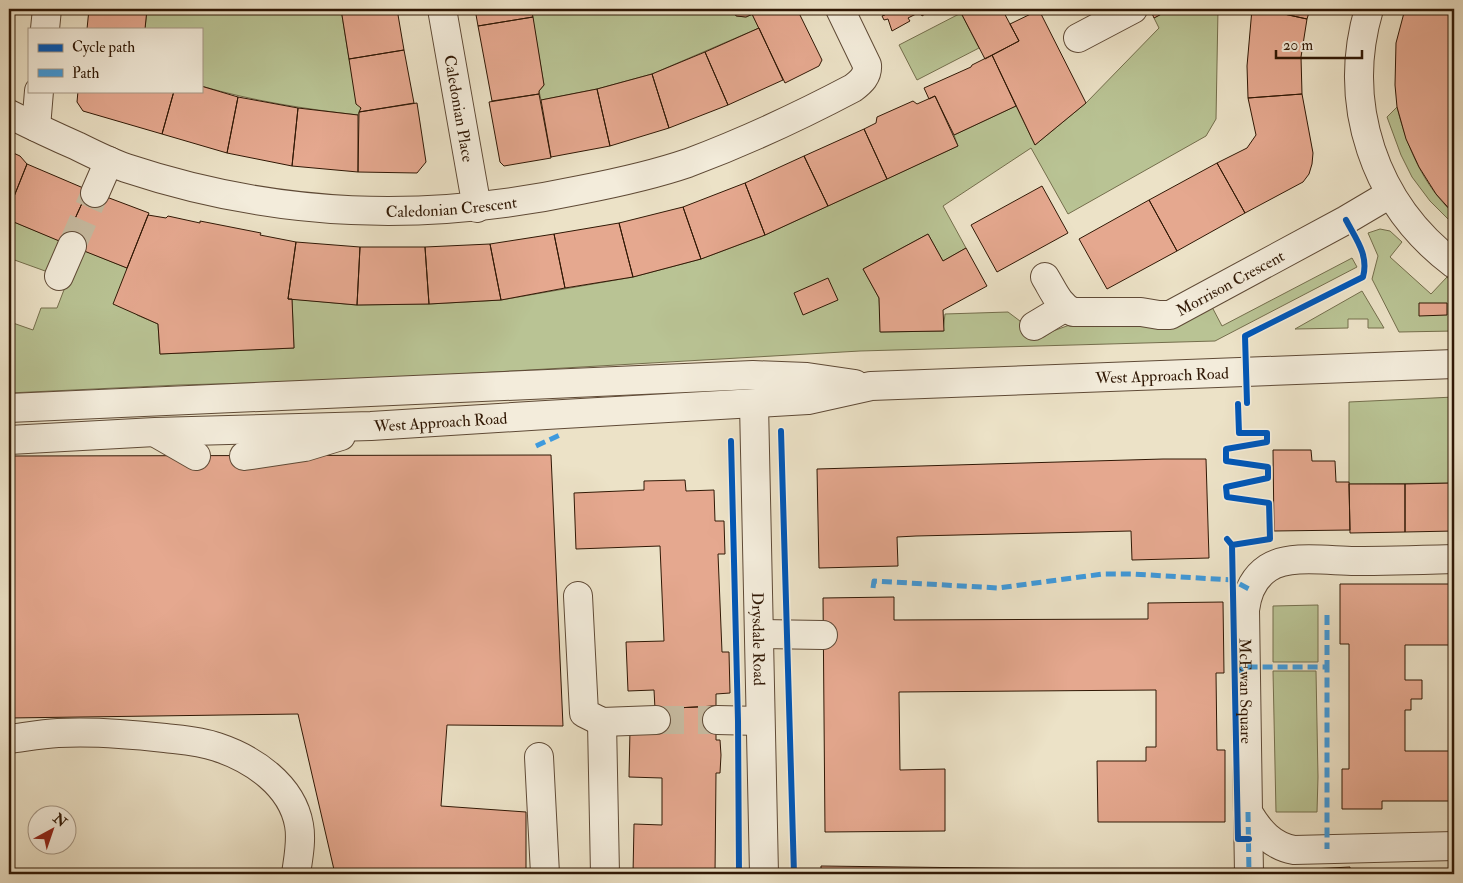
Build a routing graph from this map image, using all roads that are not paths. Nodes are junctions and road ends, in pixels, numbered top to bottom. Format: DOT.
graph roads {
  1 [pos="47,9"];
  2 [pos="442,9"];
  3 [pos="840,9"];
  4 [pos="1133,9"];
  5 [pos="1369,9"];
  6 [pos="45,28"];
  7 [pos="1078,38"];
  8 [pos="39,92"];
  9 [pos="9,114"];
  10 [pos="36,127"];
  11 [pos="109,161"];
  12 [pos="95,193"];
  13 [pos="1390,194"];
  14 [pos="477,208"];
  15 [pos="72,246"];
  16 [pos="1454,264"];
  17 [pos="59,276"];
  18 [pos="1045,277"];
  19 [pos="1064,308"];
  20 [pos="1034,326"];
  21 [pos="1454,364"];
  22 [pos="872,386"];
  23 [pos="754,404"];
  24 [pos="9,408"];
  25 [pos="371,426"];
  26 [pos="154,432"];
  27 [pos="9,440"];
  28 [pos="196,456"];
  29 [pos="244,456"];
  30 [pos="1454,559"];
  31 [pos="578,596"];
  32 [pos="759,634"];
  33 [pos="823,635"];
  34 [pos="656,720"];
  35 [pos="716,720"];
  36 [pos="760,721"];
  37 [pos="602,722"];
  38 [pos="9,739"];
  39 [pos="539,757"];
  40 [pos="1248,812"];
  41 [pos="1454,846"];
  42 [pos="296,874"];
  43 [pos="544,874"];
  44 [pos="605,874"];
  45 [pos="764,874"];
  46 [pos="1249,874"];
  1 -- 6 [label="street"];
  2 -- 14 [label="street, Caledonian Place"];
  3 -- 14 [label="street, Caledonian Crescent"];
  4 -- 7 [label="street"];
  5 -- 13 [label="street"];
  8 -- 10 [label="street"];
  9 -- 10 [label="street, Caledonian Crescent"];
  10 -- 11 [label="street, Caledonian Crescent"];
  11 -- 12 [label="street"];
  11 -- 14 [label="street, Caledonian Crescent"];
  13 -- 16 [label="street"];
  13 -- 19 [label="street, Morrison Crescent"];
  15 -- 17 [label="street"];
  18 -- 19 [label="street"];
  19 -- 20 [label="street"];
  21 -- 22 [label="street, West Approach Road"];
  22 -- 23 [label="street, West Approach Road"];
  22 -- 24 [label="street, West Approach Road"];
  23 -- 25 [label="street, West Approach Road"];
  23 -- 32 [label="street, Drysdale Road"];
  25 -- 26 [label="street, West Approach Road"];
  25 -- 29 [label="street"];
  26 -- 27 [label="street, West Approach Road"];
  26 -- 28 [label="street"];
  30 -- 40 [label="street, McEwan Square"];
  31 -- 37 [label="street"];
  32 -- 33 [label="street"];
  32 -- 36 [label="street, Drysdale Road"];
  34 -- 37 [label="street"];
  35 -- 36 [label="street"];
  36 -- 45 [label="street, Drysdale Road"];
  37 -- 44 [label="street"];
  38 -- 42 [label="street"];
  39 -- 43 [label="street"];
  40 -- 41 [label="street"];
  40 -- 46 [label="street, McEwan Square"];
}
